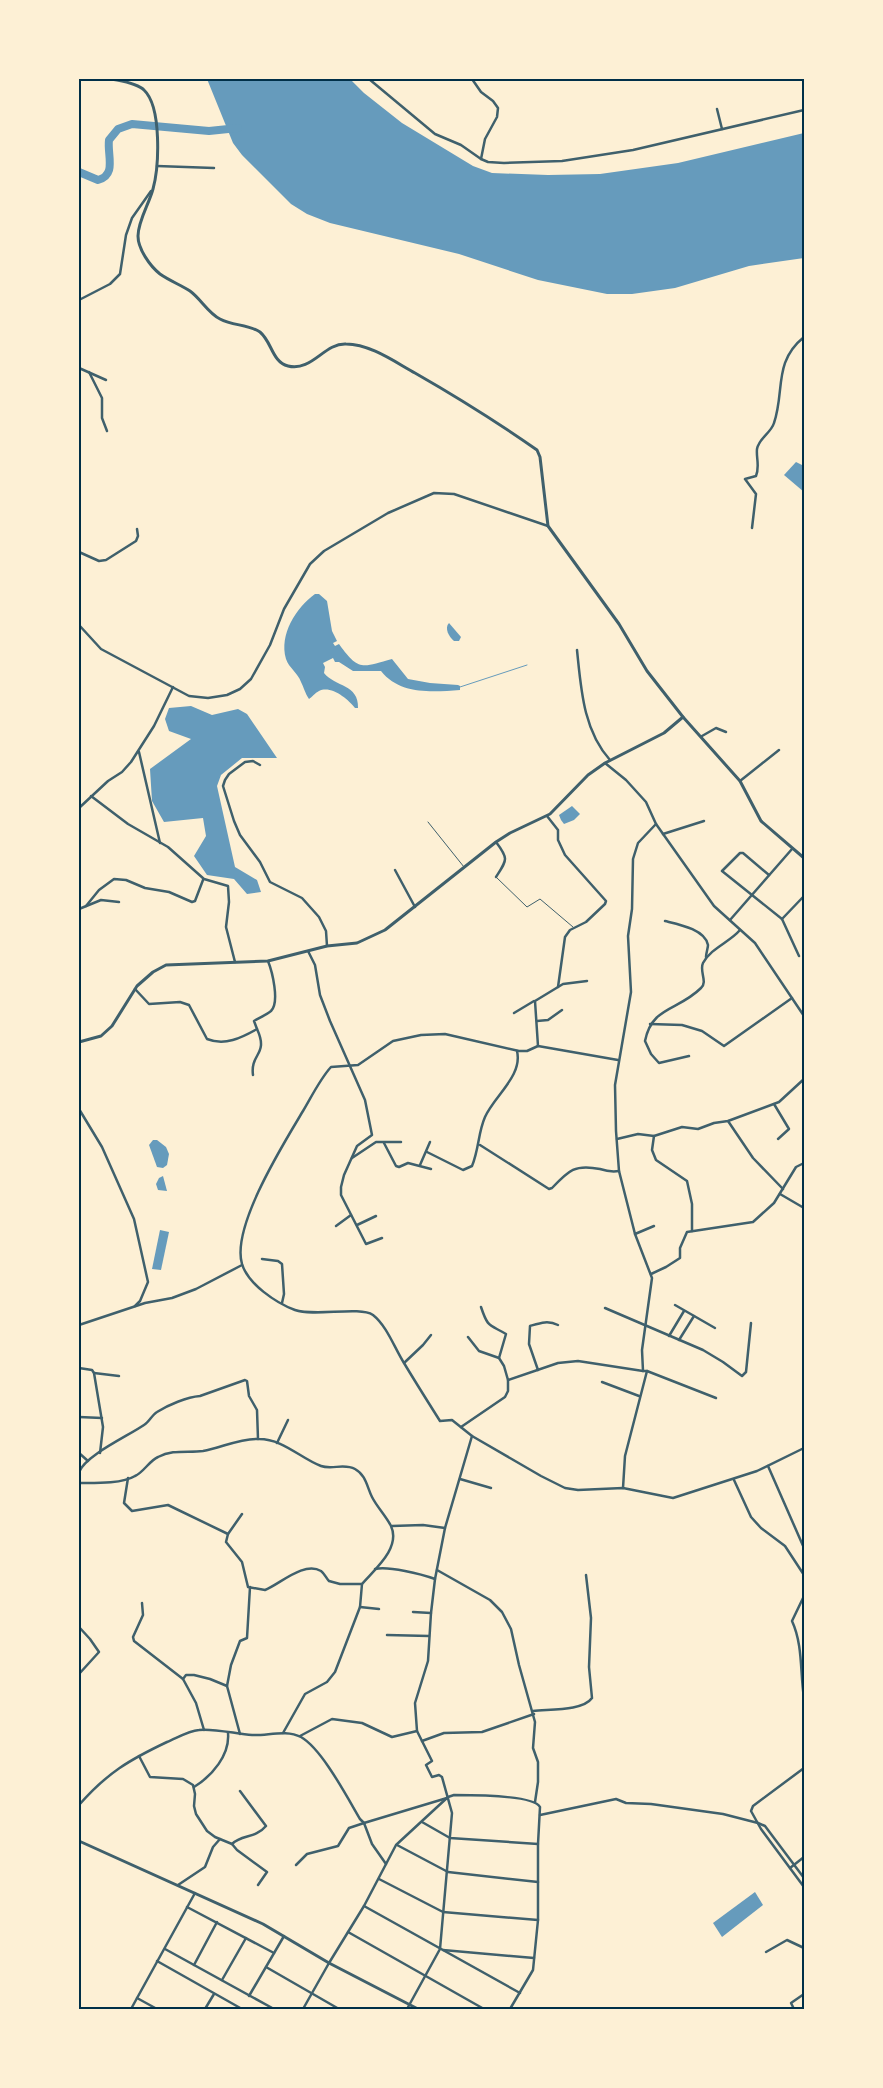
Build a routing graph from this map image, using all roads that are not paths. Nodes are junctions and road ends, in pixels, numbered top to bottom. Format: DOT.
graph roads {
  1 [pos="112,79"];
  2 [pos="369,79"];
  3 [pos="472,79"];
  4 [pos="717,108"];
  5 [pos="804,110"];
  6 [pos="722,129"];
  7 [pos="481,159"];
  8 [pos="157,166"];
  9 [pos="214,168"];
  10 [pos="153,189"];
  11 [pos="79,300"];
  12 [pos="804,337"];
  13 [pos="79,368"];
  14 [pos="89,372"];
  15 [pos="106,380"];
  16 [pos="107,431"];
  17 [pos="548,526"];
  18 [pos="137,528"];
  19 [pos="752,528"];
  20 [pos="79,552"];
  21 [pos="79,625"];
  22 [pos="577,650"];
  23 [pos="173,687"];
  24 [pos="683,717"];
  25 [pos="726,732"];
  26 [pos="702,736"];
  27 [pos="779,750"];
  28 [pos="138,751"];
  29 [pos="610,760"];
  30 [pos="605,763"];
  31 [pos="260,765"];
  32 [pos="740,781"];
  33 [pos="91,796"];
  34 [pos="79,808"];
  35 [pos="546,815"];
  36 [pos="704,820"];
  37 [pos="428,822"];
  38 [pos="656,824"];
  39 [pos="663,834"];
  40 [pos="496,842"];
  41 [pos="160,843"];
  42 [pos="792,849"];
  43 [pos="804,858"];
  44 [pos="465,867"];
  45 [pos="395,870"];
  46 [pos="769,875"];
  47 [pos="496,877"];
  48 [pos="204,879"];
  49 [pos="752,896"];
  50 [pos="804,896"];
  51 [pos="119,902"];
  52 [pos="86,906"];
  53 [pos="415,907"];
  54 [pos="79,909"];
  55 [pos="782,919"];
  56 [pos="730,920"];
  57 [pos="665,921"];
  58 [pos="574,927"];
  59 [pos="740,930"];
  60 [pos="326,946"];
  61 [pos="308,950"];
  62 [pos="799,956"];
  63 [pos="706,958"];
  64 [pos="268,960"];
  65 [pos="235,962"];
  66 [pos="587,981"];
  67 [pos="558,987"];
  68 [pos="135,989"];
  69 [pos="792,998"];
  70 [pos="535,1001"];
  71 [pos="562,1010"];
  72 [pos="514,1013"];
  73 [pos="804,1016"];
  74 [pos="537,1021"];
  75 [pos="650,1024"];
  76 [pos="257,1029"];
  77 [pos="79,1042"];
  78 [pos="538,1046"];
  79 [pos="516,1050"];
  80 [pos="689,1056"];
  81 [pos="618,1060"];
  82 [pos="350,1066"];
  83 [pos="253,1075"];
  84 [pos="804,1079"];
  85 [pos="774,1104"];
  86 [pos="79,1109"];
  87 [pos="728,1121"];
  88 [pos="372,1135"];
  89 [pos="654,1136"];
  90 [pos="616,1139"];
  91 [pos="778,1139"];
  92 [pos="376,1142"];
  93 [pos="401,1142"];
  94 [pos="430,1142"];
  95 [pos="384,1143"];
  96 [pos="479,1145"];
  97 [pos="426,1152"];
  98 [pos="352,1158"];
  99 [pos="804,1163"];
  100 [pos="419,1166"];
  101 [pos="431,1169"];
  102 [pos="619,1171"];
  103 [pos="783,1189"];
  104 [pos="780,1194"];
  105 [pos="804,1208"];
  106 [pos="351,1215"];
  107 [pos="376,1216"];
  108 [pos="357,1225"];
  109 [pos="336,1226"];
  110 [pos="654,1226"];
  111 [pos="692,1232"];
  112 [pos="635,1234"];
  113 [pos="382,1238"];
  114 [pos="262,1259"];
  115 [pos="242,1265"];
  116 [pos="652,1274"];
  117 [pos="282,1303"];
  118 [pos="675,1305"];
  119 [pos="135,1306"];
  120 [pos="481,1307"];
  121 [pos="605,1308"];
  122 [pos="684,1311"];
  123 [pos="694,1316"];
  124 [pos="751,1323"];
  125 [pos="79,1325"];
  126 [pos="558,1325"];
  127 [pos="646,1325"];
  128 [pos="715,1328"];
  129 [pos="431,1335"];
  130 [pos="669,1336"];
  131 [pos="468,1337"];
  132 [pos="679,1340"];
  133 [pos="499,1358"];
  134 [pos="404,1363"];
  135 [pos="79,1368"];
  136 [pos="538,1370"];
  137 [pos="645,1371"];
  138 [pos="94,1373"];
  139 [pos="119,1376"];
  140 [pos="508,1380"];
  141 [pos="602,1382"];
  142 [pos="639,1396"];
  143 [pos="716,1398"];
  144 [pos="79,1417"];
  145 [pos="102,1418"];
  146 [pos="288,1420"];
  147 [pos="461,1427"];
  148 [pos="472,1436"];
  149 [pos="258,1438"];
  150 [pos="277,1443"];
  151 [pos="804,1448"];
  152 [pos="79,1453"];
  153 [pos="100,1453"];
  154 [pos="88,1461"];
  155 [pos="768,1466"];
  156 [pos="79,1472"];
  157 [pos="128,1478"];
  158 [pos="460,1479"];
  159 [pos="733,1479"];
  160 [pos="79,1483"];
  161 [pos="491,1488"];
  162 [pos="623,1488"];
  163 [pos="242,1514"];
  164 [pos="391,1527"];
  165 [pos="445,1528"];
  166 [pos="228,1534"];
  167 [pos="804,1548"];
  168 [pos="375,1569"];
  169 [pos="437,1570"];
  170 [pos="586,1575"];
  171 [pos="804,1575"];
  172 [pos="435,1579"];
  173 [pos="362,1584"];
  174 [pos="250,1587"];
  175 [pos="804,1596"];
  176 [pos="142,1603"];
  177 [pos="360,1608"];
  178 [pos="379,1609"];
  179 [pos="413,1612"];
  180 [pos="431,1613"];
  181 [pos="79,1627"];
  182 [pos="387,1635"];
  183 [pos="429,1636"];
  184 [pos="79,1674"];
  185 [pos="183,1679"];
  186 [pos="227,1686"];
  187 [pos="804,1698"];
  188 [pos="534,1712"];
  189 [pos="204,1730"];
  190 [pos="417,1731"];
  191 [pos="228,1733"];
  192 [pos="283,1733"];
  193 [pos="240,1734"];
  194 [pos="300,1736"];
  195 [pos="422,1741"];
  196 [pos="140,1756"];
  197 [pos="804,1763"];
  198 [pos="804,1768"];
  199 [pos="194,1787"];
  200 [pos="240,1791"];
  201 [pos="448,1797"];
  202 [pos="535,1802"];
  203 [pos="79,1805"];
  204 [pos="540,1815"];
  205 [pos="422,1822"];
  206 [pos="758,1822"];
  207 [pos="364,1823"];
  208 [pos="450,1838"];
  209 [pos="220,1839"];
  210 [pos="79,1841"];
  211 [pos="232,1844"];
  212 [pos="538,1844"];
  213 [pos="396,1845"];
  214 [pos="804,1857"];
  215 [pos="386,1864"];
  216 [pos="296,1865"];
  217 [pos="794,1865"];
  218 [pos="790,1868"];
  219 [pos="448,1872"];
  220 [pos="804,1878"];
  221 [pos="379,1879"];
  222 [pos="538,1882"];
  223 [pos="178,1885"];
  224 [pos="258,1885"];
  225 [pos="804,1887"];
  226 [pos="195,1892"];
  227 [pos="364,1906"];
  228 [pos="187,1907"];
  229 [pos="443,1912"];
  230 [pos="538,1920"];
  231 [pos="217,1922"];
  232 [pos="348,1932"];
  233 [pos="284,1936"];
  234 [pos="246,1938"];
  235 [pos="804,1948"];
  236 [pos="165,1949"];
  237 [pos="440,1949"];
  238 [pos="766,1952"];
  239 [pos="274,1953"];
  240 [pos="534,1958"];
  241 [pos="157,1961"];
  242 [pos="329,1963"];
  243 [pos="194,1964"];
  244 [pos="266,1967"];
  245 [pos="426,1976"];
  246 [pos="222,1980"];
  247 [pos="520,1993"];
  248 [pos="214,1994"];
  249 [pos="312,1994"];
  250 [pos="804,1994"];
  251 [pos="249,1996"];
  252 [pos="137,1998"];
  253 [pos="410,2005"];
  254 [pos="130,2009"];
  255 [pos="157,2009"];
  256 [pos="205,2009"];
  257 [pos="242,2009"];
  258 [pos="274,2009"];
  259 [pos="303,2009"];
  260 [pos="339,2009"];
  261 [pos="407,2009"];
  262 [pos="418,2009"];
  263 [pos="484,2009"];
  264 [pos="510,2009"];
  265 [pos="794,2009"];
  1 -- 8 [label="street"];
  2 -- 7 [label="street"];
  3 -- 7 [label="street"];
  4 -- 6 [label="street"];
  5 -- 6 [label="street"];
  6 -- 7 [label="street"];
  8 -- 9 [label="street"];
  8 -- 10 [label="street"];
  10 -- 11 [label="street"];
  10 -- 17 [label="street"];
  12 -- 19 [label="street"];
  13 -- 14 [label="street"];
  14 -- 15 [label="street"];
  14 -- 16 [label="street"];
  17 -- 23 [label="street"];
  17 -- 24 [label="street"];
  18 -- 20 [label="street"];
  21 -- 23 [label="street"];
  22 -- 29 [label="street"];
  23 -- 28 [label="street"];
  24 -- 26 [label="street"];
  24 -- 29 [label="street"];
  25 -- 26 [label="street"];
  26 -- 32 [label="street"];
  27 -- 32 [label="street"];
  28 -- 33 [label="street"];
  28 -- 41 [label="street"];
  29 -- 30 [label="street"];
  30 -- 35 [label="street"];
  30 -- 38 [label="street"];
  31 -- 60 [label="street"];
  32 -- 42 [label="street"];
  33 -- 34 [label="street"];
  33 -- 41 [label="street"];
  35 -- 40 [label="street"];
  35 -- 58 [label="street"];
  36 -- 39 [label="street"];
  37 -- 44 [label="lane"];
  38 -- 39 [label="street"];
  38 -- 81 [label="street"];
  39 -- 56 [label="street"];
  40 -- 44 [label="street"];
  40 -- 47 [label="street"];
  41 -- 48 [label="street"];
  42 -- 43 [label="street"];
  42 -- 46 [label="street"];
  44 -- 53 [label="street"];
  45 -- 53 [label="street"];
  46 -- 49 [label="street"];
  46 -- 49 [label="street"];
  47 -- 58 [label="lane"];
  48 -- 52 [label="street"];
  48 -- 65 [label="street"];
  49 -- 55 [label="street"];
  49 -- 56 [label="street"];
  50 -- 55 [label="street"];
  51 -- 52 [label="street"];
  52 -- 54 [label="street"];
  53 -- 60 [label="street"];
  55 -- 62 [label="street"];
  56 -- 59 [label="street"];
  57 -- 63 [label="street"];
  58 -- 67 [label="street"];
  59 -- 63 [label="street"];
  59 -- 69 [label="street"];
  60 -- 61 [label="street"];
  61 -- 64 [label="street"];
  61 -- 82 [label="street"];
  63 -- 75 [label="street"];
  64 -- 65 [label="street"];
  64 -- 76 [label="street"];
  65 -- 68 [label="street"];
  66 -- 67 [label="street"];
  67 -- 70 [label="street"];
  68 -- 76 [label="street"];
  68 -- 77 [label="street"];
  69 -- 73 [label="street"];
  69 -- 75 [label="street"];
  70 -- 72 [label="street"];
  70 -- 74 [label="street"];
  71 -- 74 [label="street"];
  74 -- 78 [label="street"];
  75 -- 80 [label="street"];
  76 -- 83 [label="street"];
  78 -- 79 [label="street"];
  78 -- 81 [label="street"];
  79 -- 82 [label="street"];
  79 -- 96 [label="street"];
  81 -- 90 [label="street"];
  82 -- 88 [label="street"];
  82 -- 115 [label="street"];
  84 -- 85 [label="street"];
  85 -- 87 [label="street"];
  85 -- 91 [label="street"];
  86 -- 119 [label="street"];
  87 -- 89 [label="street"];
  87 -- 103 [label="street"];
  88 -- 92 [label="street"];
  88 -- 98 [label="street"];
  89 -- 90 [label="street"];
  89 -- 111 [label="street"];
  90 -- 102 [label="street"];
  92 -- 95 [label="street"];
  92 -- 98 [label="street"];
  93 -- 95 [label="street"];
  94 -- 97 [label="street"];
  95 -- 100 [label="street"];
  96 -- 97 [label="street"];
  96 -- 102 [label="street"];
  97 -- 100 [label="street"];
  98 -- 106 [label="street"];
  99 -- 103 [label="street"];
  100 -- 101 [label="street"];
  102 -- 112 [label="street"];
  103 -- 104 [label="street"];
  104 -- 105 [label="street"];
  104 -- 111 [label="street"];
  106 -- 108 [label="street"];
  106 -- 109 [label="street"];
  107 -- 108 [label="street"];
  108 -- 113 [label="street"];
  110 -- 112 [label="street"];
  111 -- 116 [label="street"];
  112 -- 116 [label="street"];
  114 -- 117 [label="street"];
  115 -- 117 [label="street"];
  115 -- 119 [label="street"];
  116 -- 127 [label="street"];
  117 -- 134 [label="street"];
  118 -- 122 [label="street"];
  119 -- 125 [label="street"];
  120 -- 133 [label="street"];
  121 -- 127 [label="street"];
  122 -- 123 [label="street"];
  122 -- 130 [label="street"];
  123 -- 128 [label="street"];
  123 -- 132 [label="street"];
  124 -- 132 [label="street"];
  126 -- 136 [label="street"];
  127 -- 130 [label="street"];
  127 -- 137 [label="street"];
  129 -- 134 [label="street"];
  130 -- 132 [label="street"];
  131 -- 133 [label="street"];
  133 -- 140 [label="street"];
  134 -- 147 [label="street"];
  135 -- 138 [label="street"];
  136 -- 137 [label="street"];
  136 -- 140 [label="street"];
  137 -- 142 [label="street"];
  137 -- 143 [label="street"];
  138 -- 139 [label="street"];
  138 -- 145 [label="street"];
  140 -- 147 [label="street"];
  141 -- 142 [label="street"];
  142 -- 162 [label="street"];
  144 -- 145 [label="street"];
  145 -- 153 [label="street"];
  146 -- 150 [label="street"];
  147 -- 148 [label="street"];
  148 -- 158 [label="street"];
  148 -- 162 [label="street"];
  149 -- 150 [label="street"];
  149 -- 153 [label="street"];
  149 -- 157 [label="street"];
  150 -- 164 [label="street"];
  151 -- 155 [label="street"];
  152 -- 154 [label="street"];
  153 -- 154 [label="street"];
  154 -- 156 [label="street"];
  155 -- 159 [label="street"];
  155 -- 167 [label="street"];
  157 -- 160 [label="street"];
  157 -- 166 [label="street"];
  158 -- 161 [label="street"];
  158 -- 165 [label="street"];
  159 -- 162 [label="street"];
  159 -- 171 [label="street"];
  163 -- 166 [label="street"];
  164 -- 165 [label="street"];
  164 -- 168 [label="street"];
  165 -- 169 [label="street"];
  166 -- 174 [label="street"];
  168 -- 172 [label="street"];
  168 -- 173 [label="street"];
  169 -- 172 [label="street"];
  169 -- 188 [label="street"];
  170 -- 188 [label="street"];
  172 -- 180 [label="street"];
  173 -- 174 [label="street"];
  173 -- 177 [label="street"];
  174 -- 186 [label="street"];
  175 -- 187 [label="street"];
  176 -- 185 [label="street"];
  177 -- 178 [label="street"];
  177 -- 192 [label="street"];
  179 -- 180 [label="street"];
  180 -- 183 [label="street"];
  181 -- 184 [label="street"];
  182 -- 183 [label="street"];
  183 -- 190 [label="street"];
  185 -- 186 [label="street"];
  185 -- 189 [label="street"];
  186 -- 193 [label="street"];
  188 -- 195 [label="street"];
  188 -- 202 [label="street"];
  189 -- 191 [label="street"];
  189 -- 196 [label="street"];
  190 -- 194 [label="street"];
  190 -- 195 [label="street"];
  191 -- 193 [label="street"];
  191 -- 199 [label="street"];
  192 -- 193 [label="street"];
  192 -- 194 [label="street"];
  194 -- 207 [label="street"];
  195 -- 201 [label="street"];
  196 -- 199 [label="street"];
  196 -- 203 [label="street"];
  197 -- 198 [label="street"];
  198 -- 206 [label="street"];
  199 -- 209 [label="street"];
  200 -- 211 [label="street"];
  201 -- 202 [label="street"];
  201 -- 205 [label="street"];
  201 -- 207 [label="street"];
  201 -- 208 [label="street"];
  202 -- 204 [label="street"];
  204 -- 206 [label="street"];
  204 -- 212 [label="street"];
  205 -- 208 [label="street"];
  205 -- 213 [label="street"];
  206 -- 217 [label="street"];
  206 -- 218 [label="street"];
  207 -- 215 [label="street"];
  207 -- 216 [label="street"];
  208 -- 212 [label="street"];
  208 -- 219 [label="street"];
  209 -- 211 [label="street"];
  209 -- 223 [label="street"];
  210 -- 223 [label="street"];
  211 -- 224 [label="street"];
  212 -- 222 [label="street"];
  213 -- 215 [label="street"];
  213 -- 219 [label="street"];
  214 -- 217 [label="street"];
  215 -- 221 [label="street"];
  217 -- 218 [label="street"];
  217 -- 220 [label="street"];
  218 -- 225 [label="street"];
  219 -- 222 [label="street"];
  219 -- 229 [label="street"];
  221 -- 227 [label="street"];
  221 -- 229 [label="street"];
  222 -- 230 [label="street"];
  223 -- 226 [label="street"];
  226 -- 228 [label="street"];
  226 -- 233 [label="street"];
  227 -- 232 [label="street"];
  227 -- 237 [label="street"];
  228 -- 231 [label="street"];
  228 -- 236 [label="street"];
  229 -- 230 [label="street"];
  229 -- 237 [label="street"];
  230 -- 240 [label="street"];
  231 -- 234 [label="street"];
  231 -- 243 [label="street"];
  232 -- 242 [label="street"];
  232 -- 245 [label="street"];
  233 -- 239 [label="street"];
  233 -- 242 [label="street"];
  234 -- 239 [label="street"];
  234 -- 246 [label="street"];
  235 -- 238 [label="street"];
  236 -- 241 [label="street"];
  236 -- 243 [label="street"];
  237 -- 240 [label="street"];
  237 -- 245 [label="street"];
  237 -- 247 [label="street"];
  239 -- 244 [label="street"];
  240 -- 247 [label="street"];
  241 -- 248 [label="street"];
  241 -- 252 [label="street"];
  242 -- 249 [label="street"];
  242 -- 253 [label="street"];
  243 -- 246 [label="street"];
  244 -- 249 [label="street"];
  244 -- 251 [label="street"];
  245 -- 253 [label="street"];
  245 -- 263 [label="street"];
  246 -- 251 [label="street"];
  247 -- 264 [label="street"];
  248 -- 256 [label="street"];
  248 -- 257 [label="street"];
  249 -- 259 [label="street"];
  249 -- 260 [label="street"];
  250 -- 265 [label="street"];
  251 -- 258 [label="street"];
  252 -- 254 [label="street"];
  252 -- 255 [label="street"];
  253 -- 261 [label="street"];
  253 -- 262 [label="street"];
}
